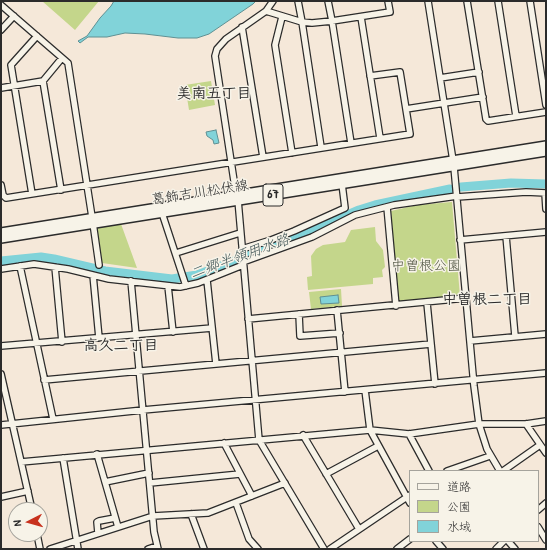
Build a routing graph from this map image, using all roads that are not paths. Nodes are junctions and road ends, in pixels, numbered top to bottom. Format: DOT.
graph roads {
  1 [pos="273,1"];
  2 [pos="298,1"];
  3 [pos="328,1"];
  4 [pos="388,1"];
  5 [pos="428,1"];
  6 [pos="467,1"];
  7 [pos="498,1"];
  8 [pos="530,1"];
  9 [pos="1,5"];
  10 [pos="266,10"];
  11 [pos="14,16"];
  12 [pos="282,17"];
  13 [pos="361,17"];
  14 [pos="332,21"];
  15 [pos="302,22"];
  16 [pos="242,27"];
  17 [pos="1,30"];
  18 [pos="37,36"];
  19 [pos="62,58"];
  20 [pos="479,72"];
  21 [pos="370,76"];
  22 [pos="440,78"];
  23 [pos="43,81"];
  24 [pos="14,85"];
  25 [pos="1,88"];
  26 [pos="483,97"];
  27 [pos="444,104"];
  28 [pos="546,105"];
  29 [pos="406,109"];
  30 [pos="546,112"];
  31 [pos="516,116"];
  32 [pos="380,138"];
  33 [pos="351,143"];
  34 [pos="546,145"];
  35 [pos="321,147"];
  36 [pos="292,152"];
  37 [pos="546,152"];
  38 [pos="263,157"];
  39 [pos="453,159"];
  40 [pos="231,162"];
  41 [pos="454,167"];
  42 [pos="342,184"];
  43 [pos="1,185"];
  44 [pos="88,185"];
  45 [pos="61,190"];
  46 [pos="545,193"];
  47 [pos="32,194"];
  48 [pos="237,197"];
  49 [pos="457,197"];
  50 [pos="387,207"];
  51 [pos="546,209"];
  52 [pos="162,212"];
  53 [pos="93,220"];
  54 [pos="1,232"];
  55 [pos="240,232"];
  56 [pos="546,232"];
  57 [pos="506,236"];
  58 [pos="1,239"];
  59 [pos="460,240"];
  60 [pos="242,251"];
  61 [pos="176,253"];
  62 [pos="243,263"];
  63 [pos="99,265"];
  64 [pos="20,266"];
  65 [pos="55,267"];
  66 [pos="1,269"];
  67 [pos="93,275"];
  68 [pos="207,280"];
  69 [pos="131,281"];
  70 [pos="168,286"];
  71 [pos="186,286"];
  72 [pos="466,298"];
  73 [pos="427,302"];
  74 [pos="396,306"];
  75 [pos="338,310"];
  76 [pos="299,314"];
  77 [pos="248,318"];
  78 [pos="212,328"];
  79 [pos="173,332"];
  80 [pos="340,333"];
  81 [pos="546,334"];
  82 [pos="136,336"];
  83 [pos="515,336"];
  84 [pos="99,338"];
  85 [pos="470,341"];
  86 [pos="62,342"];
  87 [pos="36,344"];
  88 [pos="431,344"];
  89 [pos="1,346"];
  90 [pos="341,352"];
  91 [pos="252,360"];
  92 [pos="216,364"];
  93 [pos="139,371"];
  94 [pos="546,373"];
  95 [pos="1,374"];
  96 [pos="44,380"];
  97 [pos="473,380"];
  98 [pos="435,384"];
  99 [pos="365,390"];
  100 [pos="345,392"];
  101 [pos="256,400"];
  102 [pos="143,410"];
  103 [pos="53,418"];
  104 [pos="546,421"];
  105 [pos="12,423"];
  106 [pos="479,424"];
  107 [pos="526,424"];
  108 [pos="1,425"];
  109 [pos="370,430"];
  110 [pos="409,434"];
  111 [pos="303,435"];
  112 [pos="259,440"];
  113 [pos="224,443"];
  114 [pos="540,445"];
  115 [pos="378,446"];
  116 [pos="146,450"];
  117 [pos="546,453"];
  118 [pos="97,454"];
  119 [pos="490,456"];
  120 [pos="62,458"];
  121 [pos="21,462"];
  122 [pos="457,469"];
  123 [pos="428,470"];
  124 [pos="499,470"];
  125 [pos="504,470"];
  126 [pos="149,473"];
  127 [pos="240,474"];
  128 [pos="326,474"];
  129 [pos="105,482"];
  130 [pos="150,483"];
  131 [pos="284,483"];
  132 [pos="28,491"];
  133 [pos="252,496"];
  134 [pos="408,496"];
  135 [pos="1,497"];
  136 [pos="30,502"];
  137 [pos="236,503"];
  138 [pos="191,514"];
  139 [pos="153,516"];
  140 [pos="115,518"];
  141 [pos="118,527"];
  142 [pos="359,529"];
  143 [pos="539,529"];
  144 [pos="98,533"];
  145 [pos="76,540"];
  146 [pos="409,540"];
  147 [pos="546,540"];
  148 [pos="158,548"];
  149 [pos="50,549"];
  150 [pos="78,549"];
  151 [pos="148,549"];
  152 [pos="204,549"];
  153 [pos="258,549"];
  154 [pos="324,549"];
  155 [pos="330,549"];
  156 [pos="398,549"];
  1 -- 10 [label="street"];
  2 -- 15 [label="street"];
  3 -- 14 [label="street"];
  4 -- 13 [label="street"];
  5 -- 22 [label="street"];
  6 -- 20 [label="street"];
  7 -- 31 [label="street"];
  8 -- 28 [label="street"];
  9 -- 11 [label="street"];
  10 -- 12 [label="street"];
  10 -- 16 [label="street"];
  11 -- 17 [label="street"];
  11 -- 18 [label="street"];
  12 -- 15 [label="street"];
  12 -- 36 [label="street"];
  13 -- 14 [label="street"];
  13 -- 21 [label="street"];
  14 -- 15 [label="street"];
  14 -- 33 [label="street"];
  15 -- 35 [label="street"];
  16 -- 38 [label="street"];
  16 -- 40 [label="street"];
  18 -- 19 [label="street"];
  18 -- 24 [label="street"];
  19 -- 23 [label="street"];
  19 -- 44 [label="street"];
  20 -- 22 [label="street"];
  20 -- 26 [label="street"];
  21 -- 29 [label="street"];
  21 -- 32 [label="street"];
  22 -- 27 [label="street"];
  23 -- 24 [label="street"];
  23 -- 45 [label="street"];
  24 -- 25 [label="street"];
  24 -- 47 [label="street"];
  26 -- 27 [label="street"];
  26 -- 31 [label="street"];
  27 -- 29 [label="street"];
  27 -- 39 [label="street"];
  29 -- 32 [label="street"];
  30 -- 31 [label="street"];
  32 -- 33 [label="street"];
  33 -- 35 [label="street"];
  34 -- 39 [label="main road, 葛飾吉川松伏線 / 67"];
  35 -- 36 [label="street"];
  36 -- 38 [label="street"];
  37 -- 41 [label="main road, 葛飾吉川松伏線 / 67"];
  38 -- 40 [label="street"];
  39 -- 41 [label="street"];
  39 -- 48 [label="main road, 葛飾吉川松伏線 / 67"];
  40 -- 44 [label="street"];
  40 -- 48 [label="street"];
  41 -- 42 [label="main road, 葛飾吉川松伏線 / 67"];
  41 -- 49 [label="street"];
  42 -- 48 [label="main road, 葛飾吉川松伏線 / 67"];
  42 -- 60 [label="street"];
  43 -- 47 [label="street"];
  44 -- 45 [label="street"];
  44 -- 53 [label="street"];
  45 -- 47 [label="street"];
  46 -- 49 [label="street"];
  46 -- 51 [label="street"];
  48 -- 52 [label="main road, 葛飾吉川松伏線 / 67"];
  48 -- 53 [label="main road, 葛飾吉川松伏線 / 67"];
  48 -- 55 [label="street"];
  49 -- 50 [label="street"];
  49 -- 59 [label="street"];
  50 -- 62 [label="street"];
  50 -- 74 [label="street"];
  52 -- 53 [label="main road, 葛飾吉川松伏線 / 67"];
  52 -- 61 [label="street"];
  53 -- 54 [label="main road, 葛飾吉川松伏線 / 67"];
  53 -- 58 [label="main road, 葛飾吉川松伏線 / 67"];
  53 -- 63 [label="street"];
  55 -- 60 [label="street"];
  55 -- 61 [label="street"];
  56 -- 57 [label="street"];
  57 -- 59 [label="street"];
  57 -- 83 [label="street"];
  59 -- 72 [label="street"];
  60 -- 62 [label="street"];
  61 -- 71 [label="street"];
  62 -- 68 [label="street"];
  62 -- 77 [label="street"];
  64 -- 65 [label="street"];
  64 -- 66 [label="street"];
  64 -- 87 [label="street"];
  65 -- 67 [label="street"];
  65 -- 86 [label="street"];
  67 -- 69 [label="street"];
  67 -- 84 [label="street"];
  68 -- 71 [label="street"];
  68 -- 78 [label="street"];
  69 -- 70 [label="street"];
  69 -- 82 [label="street"];
  70 -- 71 [label="street"];
  70 -- 79 [label="street"];
  72 -- 73 [label="street"];
  72 -- 85 [label="street"];
  73 -- 74 [label="street"];
  73 -- 88 [label="street"];
  74 -- 75 [label="street"];
  75 -- 76 [label="street"];
  75 -- 80 [label="street"];
  76 -- 77 [label="street"];
  76 -- 80 [label="street"];
  77 -- 91 [label="street"];
  78 -- 79 [label="street"];
  78 -- 92 [label="street"];
  79 -- 82 [label="street"];
  80 -- 90 [label="street"];
  81 -- 83 [label="street"];
  82 -- 84 [label="street"];
  82 -- 93 [label="street"];
  83 -- 85 [label="street"];
  84 -- 86 [label="street"];
  85 -- 97 [label="street"];
  86 -- 87 [label="street"];
  87 -- 89 [label="street"];
  87 -- 96 [label="street"];
  88 -- 90 [label="street"];
  88 -- 98 [label="street"];
  90 -- 91 [label="street"];
  90 -- 100 [label="street"];
  91 -- 92 [label="street"];
  91 -- 101 [label="street"];
  92 -- 93 [label="street"];
  93 -- 96 [label="street"];
  93 -- 102 [label="street"];
  94 -- 97 [label="street"];
  95 -- 105 [label="street"];
  96 -- 103 [label="street"];
  97 -- 98 [label="street"];
  97 -- 106 [label="street"];
  98 -- 99 [label="street"];
  99 -- 100 [label="street"];
  99 -- 109 [label="street"];
  100 -- 101 [label="street"];
  101 -- 102 [label="street"];
  101 -- 112 [label="street"];
  102 -- 103 [label="street"];
  102 -- 116 [label="street"];
  103 -- 105 [label="street"];
  104 -- 107 [label="street"];
  105 -- 108 [label="street"];
  105 -- 121 [label="street"];
  106 -- 107 [label="street"];
  106 -- 110 [label="street"];
  106 -- 119 [label="street"];
  107 -- 114 [label="street"];
  109 -- 110 [label="street"];
  109 -- 111 [label="street"];
  109 -- 115 [label="street"];
  110 -- 123 [label="street"];
  111 -- 112 [label="street"];
  111 -- 128 [label="street"];
  112 -- 113 [label="street"];
  112 -- 131 [label="street"];
  113 -- 116 [label="street"];
  113 -- 127 [label="street"];
  114 -- 117 [label="street"];
  114 -- 125 [label="street"];
  115 -- 128 [label="street"];
  115 -- 134 [label="street"];
  116 -- 118 [label="street"];
  116 -- 126 [label="street"];
  118 -- 120 [label="street"];
  118 -- 129 [label="street"];
  119 -- 122 [label="street"];
  119 -- 124 [label="street"];
  120 -- 121 [label="street"];
  120 -- 145 [label="street"];
  121 -- 132 [label="street"];
  126 -- 129 [label="street"];
  126 -- 130 [label="street"];
  127 -- 130 [label="street"];
  127 -- 133 [label="street"];
  128 -- 142 [label="street"];
  129 -- 140 [label="street"];
  130 -- 139 [label="street"];
  131 -- 133 [label="street"];
  131 -- 154 [label="street"];
  132 -- 135 [label="street"];
  132 -- 136 [label="street"];
  133 -- 137 [label="street"];
  134 -- 142 [label="street"];
  137 -- 138 [label="street"];
  137 -- 153 [label="street"];
  138 -- 139 [label="street"];
  138 -- 152 [label="street"];
  139 -- 141 [label="street"];
  139 -- 148 [label="street"];
  140 -- 141 [label="street"];
  140 -- 144 [label="street"];
  141 -- 144 [label="street"];
  142 -- 155 [label="street"];
  143 -- 147 [label="street"];
  144 -- 145 [label="street"];
  145 -- 149 [label="street"];
  145 -- 150 [label="street"];
  146 -- 156 [label="street"];
  148 -- 151 [label="street"];
}
